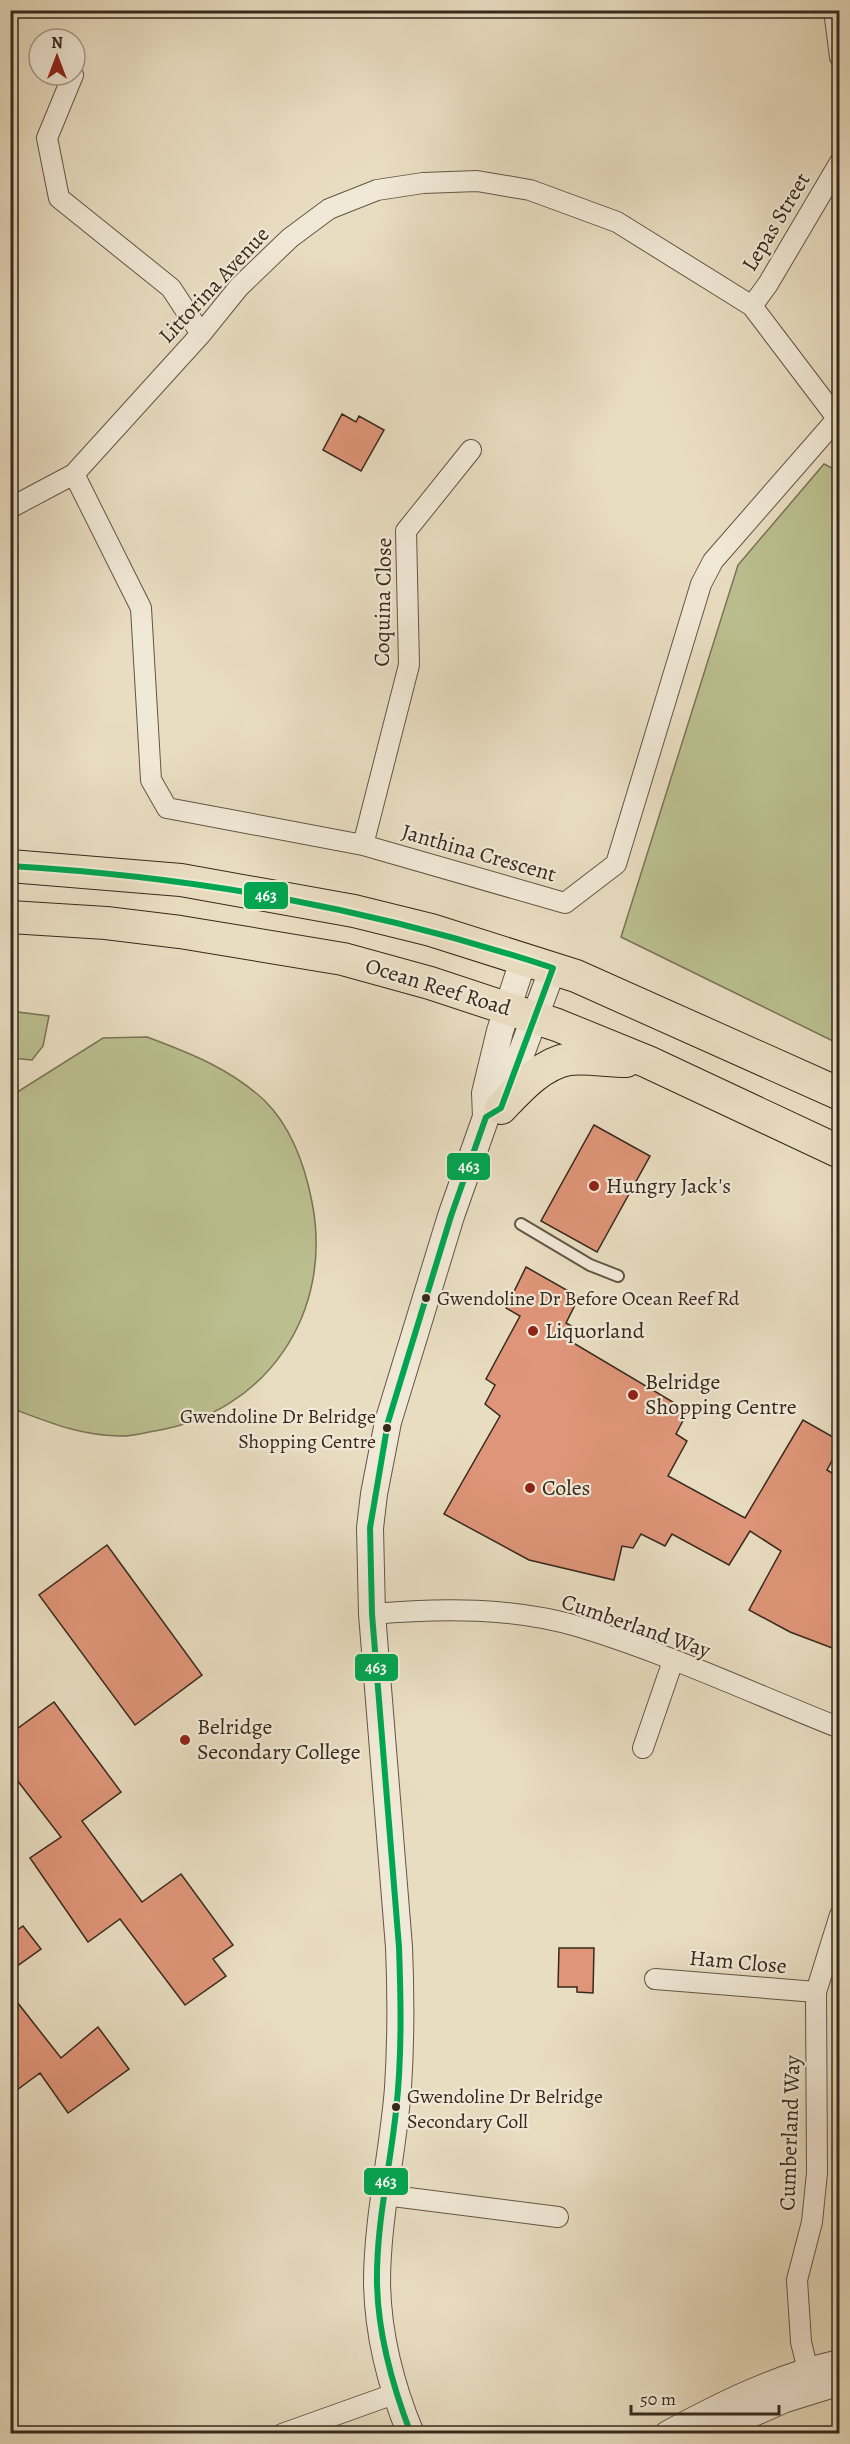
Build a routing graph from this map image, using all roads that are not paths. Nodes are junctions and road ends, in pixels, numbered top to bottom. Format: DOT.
graph roads {
  1 [pos="834,10"];
  2 [pos="840,57"];
  3 [pos="68,87"];
  4 [pos="840,162"];
  5 [pos="752,306"];
  6 [pos="201,334"];
  7 [pos="838,421"];
  8 [pos="471,450"];
  9 [pos="74,474"];
  10 [pos="10,508"];
  11 [pos="363,845"];
  12 [pos="10,866"];
  13 [pos="10,917"];
  14 [pos="539,963"];
  15 [pos="521,1012"];
  16 [pos="648,1062"];
  17 [pos="840,1094"];
  18 [pos="493,1113"];
  19 [pos="840,1152"];
  20 [pos="520,1224"];
  21 [pos="618,1276"];
  22 [pos="372,1614"];
  23 [pos="673,1661"];
  24 [pos="840,1728"];
  25 [pos="643,1748"];
  26 [pos="840,1915"];
  27 [pos="655,1979"];
  28 [pos="816,1992"];
  29 [pos="385,2195"];
  30 [pos="558,2217"];
  31 [pos="840,2363"];
  32 [pos="810,2380"];
  33 [pos="840,2382"];
  34 [pos="394,2394"];
  35 [pos="282,2433"];
  36 [pos="411,2433"];
  37 [pos="668,2433"];
  38 [pos="706,2433"];
  1 -- 2 [label="street"];
  3 -- 6 [label="street"];
  4 -- 5 [label="street, Lepas Street"];
  5 -- 6 [label="street, Littorina Avenue"];
  5 -- 7 [label="street, Littorina Avenue"];
  6 -- 9 [label="street, Littorina Avenue"];
  7 -- 11 [label="street, Janthina Crescent"];
  8 -- 11 [label="street, Coquina Close"];
  9 -- 10 [label="street, Littorina Avenue"];
  9 -- 11 [label="street, Janthina Crescent"];
  12 -- 14 [label="main road"];
  13 -- 15 [label="main road, Ocean Reef Road"];
  14 -- 15 [label="street"];
  14 -- 17 [label="main road"];
  15 -- 16 [label="main road, Ocean Reef Road"];
  15 -- 18 [label="street"];
  16 -- 18 [label="main road"];
  16 -- 19 [label="main road, Ocean Reef Road"];
  18 -- 22 [label="street"];
  20 -- 21 [label="lane"];
  22 -- 23 [label="street, Cumberland Way"];
  22 -- 29 [label="street"];
  23 -- 24 [label="street, Cumberland Way"];
  23 -- 25 [label="street"];
  26 -- 28 [label="street, Cumberland Way"];
  27 -- 28 [label="street, Ham Close"];
  28 -- 32 [label="street, Cumberland Way"];
  29 -- 30 [label="street"];
  29 -- 34 [label="street"];
  31 -- 32 [label="street"];
  32 -- 33 [label="street"];
  32 -- 37 [label="street"];
  32 -- 38 [label="street"];
  34 -- 35 [label="street"];
  34 -- 36 [label="street"];
}
